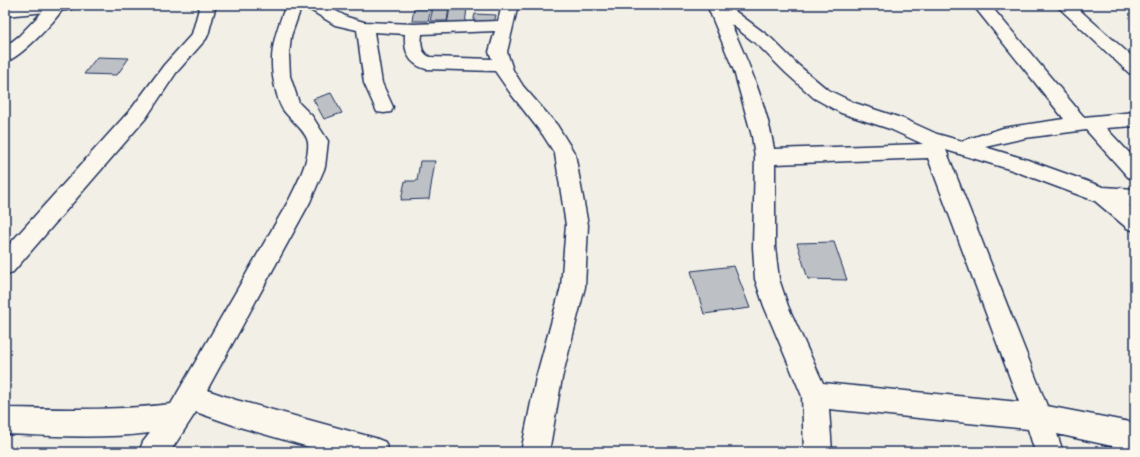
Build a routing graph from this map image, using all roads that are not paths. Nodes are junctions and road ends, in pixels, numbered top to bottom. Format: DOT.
graph roads {
  1 [pos="62,5"];
  2 [pos="208,5"];
  3 [pos="294,5"];
  4 [pos="313,5"];
  5 [pos="510,5"];
  6 [pos="716,5"];
  7 [pos="981,5"];
  8 [pos="1064,5"];
  9 [pos="5,11"];
  10 [pos="504,26"];
  11 [pos="364,27"];
  12 [pos="414,29"];
  13 [pos="5,56"];
  14 [pos="502,65"];
  15 [pos="1135,69"];
  16 [pos="384,107"];
  17 [pos="1135,119"];
  18 [pos="1086,124"];
  19 [pos="933,145"];
  20 [pos="962,148"];
  21 [pos="765,157"];
  22 [pos="1135,172"];
  23 [pos="1102,195"];
  24 [pos="1135,197"];
  25 [pos="1135,222"];
  26 [pos="5,265"];
  27 [pos="815,395"];
  28 [pos="184,406"];
  29 [pos="1038,417"];
  30 [pos="5,421"];
  31 [pos="1135,437"];
  32 [pos="153,452"];
  33 [pos="374,452"];
  34 [pos="535,452"];
  35 [pos="818,452"];
  36 [pos="1049,452"];
  1 -- 9 [label="street"];
  1 -- 13 [label="street"];
  2 -- 26 [label="street"];
  3 -- 28 [label="street"];
  4 -- 11 [label="street"];
  5 -- 10 [label="street"];
  6 -- 19 [label="street"];
  6 -- 21 [label="street"];
  7 -- 18 [label="street"];
  8 -- 15 [label="street"];
  10 -- 12 [label="street"];
  10 -- 14 [label="street"];
  11 -- 12 [label="street"];
  11 -- 16 [label="street"];
  12 -- 14 [label="street"];
  14 -- 34 [label="street"];
  17 -- 18 [label="street"];
  18 -- 20 [label="street"];
  18 -- 22 [label="street"];
  19 -- 20 [label="street"];
  19 -- 21 [label="street"];
  19 -- 29 [label="street"];
  20 -- 23 [label="street"];
  21 -- 27 [label="street"];
  23 -- 24 [label="street"];
  23 -- 25 [label="street"];
  27 -- 29 [label="street"];
  27 -- 35 [label="street"];
  28 -- 30 [label="street"];
  28 -- 32 [label="street"];
  28 -- 33 [label="street"];
  29 -- 31 [label="street"];
  29 -- 36 [label="street"];
}
